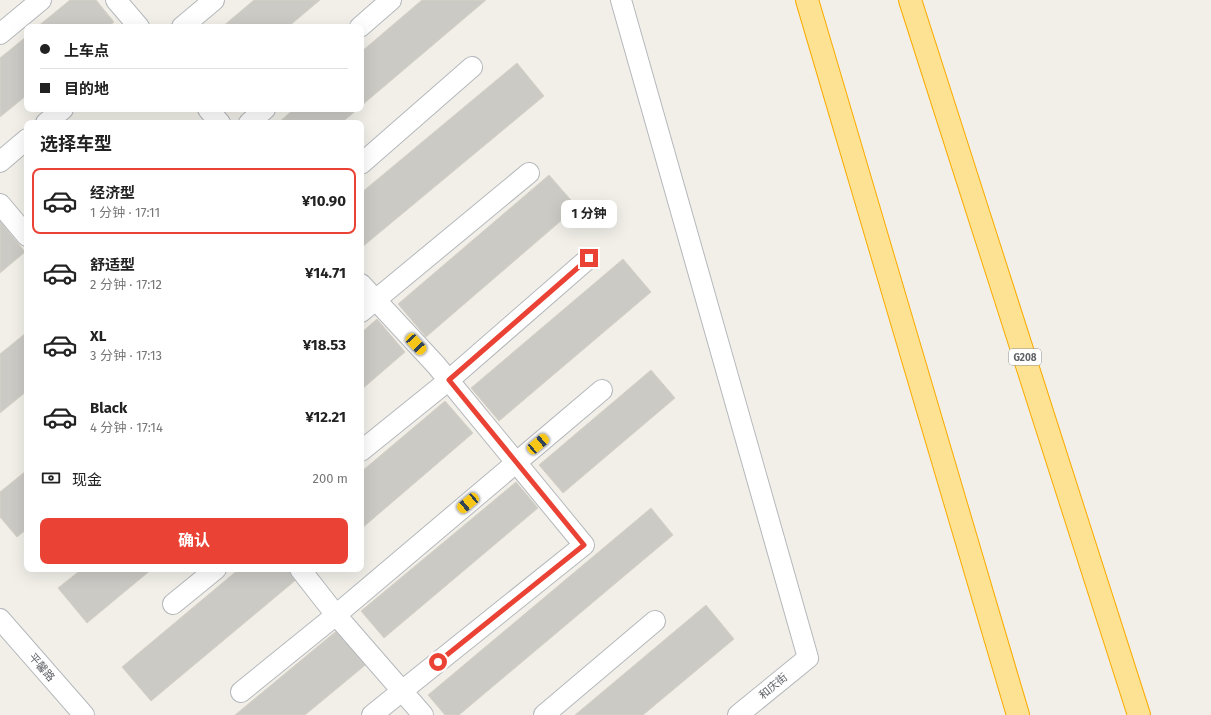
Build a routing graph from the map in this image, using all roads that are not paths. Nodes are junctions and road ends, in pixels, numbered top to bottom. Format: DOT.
graph roads {
  1 [pos="41,0"];
  2 [pos="116,0"];
  3 [pos="214,0"];
  4 [pos="391,0"];
  5 [pos="621,0"];
  6 [pos="807,0"];
  7 [pos="910,0"];
  8 [pos="136,24"];
  9 [pos="186,24"];
  10 [pos="363,24"];
  11 [pos="0,34"];
  12 [pos="472,68"];
  13 [pos="59,112"];
  14 [pos="211,112"];
  15 [pos="262,112"];
  16 [pos="50,120"];
  17 [pos="217,120"];
  18 [pos="252,120"];
  19 [pos="24,142"];
  20 [pos="364,161"];
  21 [pos="0,162"];
  22 [pos="529,173"];
  23 [pos="0,204"];
  24 [pos="24,232"];
  25 [pos="589,258"];
  26 [pos="364,293"];
  27 [pos="368,306"];
  28 [pos="449,380"];
  29 [pos="602,390"];
  30 [pos="364,449"];
  31 [pos="516,462"];
  32 [pos="212,572"];
  33 [pos="302,572"];
  34 [pos="173,604"];
  35 [pos="336,615"];
  36 [pos="0,619"];
  37 [pos="655,621"];
  38 [pos="402,691"];
  39 [pos="241,692"];
  40 [pos="84,715"];
  41 [pos="372,715"];
  42 [pos="422,715"];
  43 [pos="544,715"];
  44 [pos="738,715"];
  45 [pos="1018,715"];
  46 [pos="1139,715"];
  1 -- 11 [label="street"];
  2 -- 8 [label="street"];
  3 -- 9 [label="street"];
  4 -- 10 [label="street"];
  5 -- 44 [label="street, 和庆街"];
  6 -- 45 [label="highway"];
  7 -- 46 [label="highway, G208"];
  12 -- 20 [label="street"];
  13 -- 16 [label="street"];
  14 -- 17 [label="street"];
  15 -- 18 [label="street"];
  19 -- 21 [label="street"];
  22 -- 27 [label="street"];
  23 -- 24 [label="street"];
  25 -- 28 [label="street"];
  26 -- 27 [label="street"];
  27 -- 28 [label="street"];
  28 -- 30 [label="street"];
  28 -- 31 [label="street"];
  29 -- 31 [label="street"];
  31 -- 35 [label="street"];
  31 -- 38 [label="street"];
  32 -- 34 [label="street"];
  33 -- 35 [label="street"];
  35 -- 38 [label="street"];
  35 -- 39 [label="street"];
  36 -- 40 [label="street, 平馨路"];
  37 -- 43 [label="street"];
  38 -- 41 [label="street"];
  38 -- 42 [label="street"];
}
